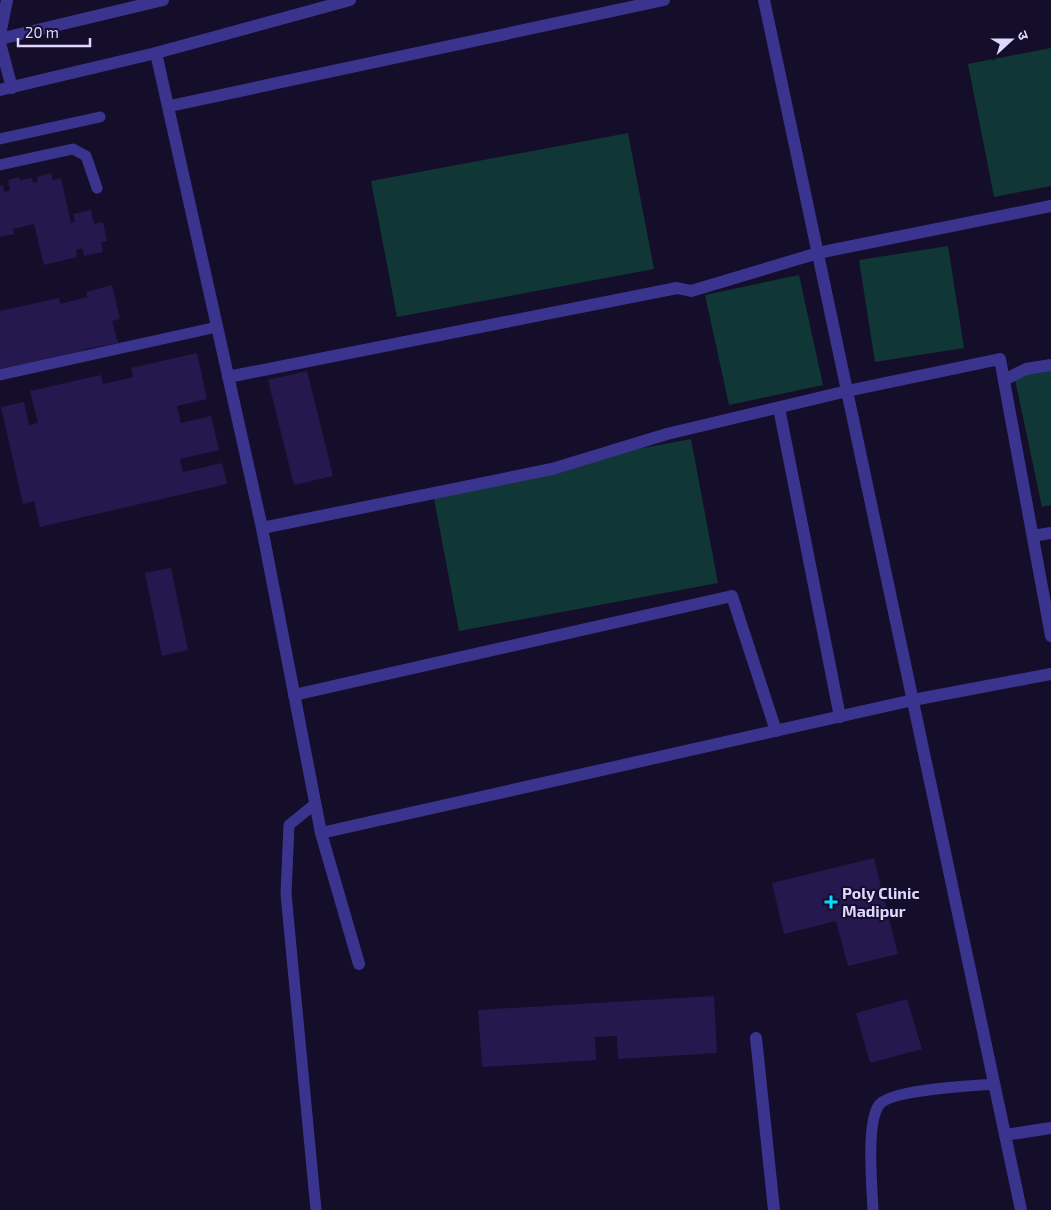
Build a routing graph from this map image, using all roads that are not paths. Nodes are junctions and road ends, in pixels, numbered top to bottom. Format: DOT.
graph roads {
  1 [pos="7,0"];
  2 [pos="163,0"];
  3 [pos="350,0"];
  4 [pos="664,0"];
  5 [pos="764,0"];
  6 [pos="0,34"];
  7 [pos="0,41"];
  8 [pos="156,53"];
  9 [pos="6,89"];
  10 [pos="170,106"];
  11 [pos="100,117"];
  12 [pos="0,139"];
  13 [pos="0,165"];
  14 [pos="96,188"];
  15 [pos="1051,206"];
  16 [pos="818,253"];
  17 [pos="217,327"];
  18 [pos="1051,365"];
  19 [pos="0,375"];
  20 [pos="228,376"];
  21 [pos="1004,380"];
  22 [pos="847,391"];
  23 [pos="779,408"];
  24 [pos="262,528"];
  25 [pos="1051,533"];
  26 [pos="1033,536"];
  27 [pos="1051,636"];
  28 [pos="1051,674"];
  29 [pos="294,695"];
  30 [pos="913,700"];
  31 [pos="840,717"];
  32 [pos="776,731"];
  33 [pos="315,804"];
  34 [pos="321,833"];
  35 [pos="359,964"];
  36 [pos="756,1038"];
  37 [pos="994,1084"];
  38 [pos="1051,1128"];
  39 [pos="1005,1135"];
  40 [pos="316,1210"];
  41 [pos="774,1210"];
  42 [pos="873,1210"];
  43 [pos="1021,1210"];
  1 -- 6 [label="street"];
  2 -- 7 [label="street"];
  3 -- 8 [label="street"];
  4 -- 10 [label="street"];
  5 -- 16 [label="street"];
  7 -- 9 [label="street"];
  8 -- 9 [label="street"];
  8 -- 10 [label="street"];
  10 -- 17 [label="street"];
  11 -- 12 [label="lane"];
  13 -- 14 [label="lane"];
  15 -- 16 [label="street"];
  16 -- 20 [label="street"];
  16 -- 22 [label="street"];
  17 -- 19 [label="lane"];
  17 -- 20 [label="street"];
  18 -- 21 [label="street"];
  20 -- 24 [label="street"];
  21 -- 22 [label="street"];
  21 -- 26 [label="street"];
  22 -- 23 [label="street"];
  22 -- 30 [label="street"];
  23 -- 24 [label="street"];
  23 -- 31 [label="street"];
  24 -- 29 [label="street"];
  25 -- 26 [label="street"];
  26 -- 27 [label="street"];
  28 -- 30 [label="street"];
  29 -- 32 [label="street"];
  29 -- 33 [label="street"];
  30 -- 31 [label="street"];
  30 -- 37 [label="street"];
  31 -- 32 [label="street"];
  32 -- 34 [label="street"];
  33 -- 34 [label="street"];
  33 -- 40 [label="lane"];
  34 -- 35 [label="street"];
  36 -- 41 [label="street"];
  37 -- 39 [label="street"];
  37 -- 42 [label="lane"];
  38 -- 39 [label="street"];
  39 -- 43 [label="street"];
}
